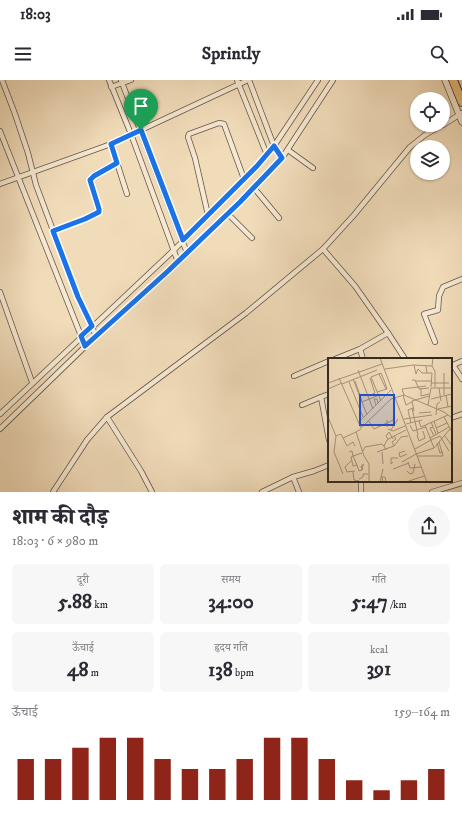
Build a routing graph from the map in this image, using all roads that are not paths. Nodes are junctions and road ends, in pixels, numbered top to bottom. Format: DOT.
graph roads {
  1 [pos="2,80"];
  2 [pos="109,80"];
  3 [pos="131,80"];
  4 [pos="249,80"];
  5 [pos="318,80"];
  6 [pos="333,80"];
  7 [pos="445,80"];
  8 [pos="453,80"];
  9 [pos="122,81"];
  10 [pos="238,82"];
  11 [pos="111,87"];
  12 [pos="462,102"];
  13 [pos="461,114"];
  14 [pos="450,121"];
  15 [pos="462,122"];
  16 [pos="141,130"];
  17 [pos="0,131"];
  18 [pos="430,132"];
  19 [pos="131,134"];
  20 [pos="111,144"];
  21 [pos="274,146"];
  22 [pos="288,150"];
  23 [pos="267,155"];
  24 [pos="282,158"];
  25 [pos="117,163"];
  26 [pos="313,168"];
  27 [pos="34,172"];
  28 [pos="18,178"];
  29 [pos="244,179"];
  30 [pos="0,184"];
  31 [pos="254,188"];
  32 [pos="127,194"];
  33 [pos="228,214"];
  34 [pos="208,215"];
  35 [pos="279,218"];
  36 [pos="53,231"];
  37 [pos="252,238"];
  38 [pos="183,240"];
  39 [pos="323,249"];
  40 [pos="174,250"];
  41 [pos="187,253"];
  42 [pos="178,262"];
  43 [pos="462,280"];
  44 [pos="0,292"];
  45 [pos="92,326"];
  46 [pos="388,334"];
  47 [pos="81,336"];
  48 [pos="96,336"];
  49 [pos="435,342"];
  50 [pos="85,346"];
  51 [pos="360,348"];
  52 [pos="337,358"];
  53 [pos="363,358"];
  54 [pos="404,358"];
  55 [pos="328,361"];
  56 [pos="462,361"];
  57 [pos="452,365"];
  58 [pos="294,376"];
  59 [pos="462,379"];
  60 [pos="32,382"];
  61 [pos="328,394"];
  62 [pos="321,397"];
  63 [pos="302,404"];
  64 [pos="0,414"];
  65 [pos="462,414"];
  66 [pos="107,417"];
  67 [pos="452,418"];
  68 [pos="0,429"];
  69 [pos="328,435"];
  70 [pos="328,465"];
  71 [pos="293,477"];
  72 [pos="462,483"];
  73 [pos="53,492"];
  74 [pos="152,492"];
  75 [pos="262,492"];
  76 [pos="299,492"];
  77 [pos="432,492"];
  1 -- 27 [label="street"];
  2 -- 11 [label="street"];
  3 -- 9 [label="street"];
  4 -- 10 [label="street"];
  4 -- 21 [label="street"];
  5 -- 21 [label="street"];
  6 -- 22 [label="street"];
  7 -- 13 [label="street"];
  8 -- 12 [label="highway"];
  9 -- 11 [label="street"];
  9 -- 16 [label="street"];
  10 -- 16 [label="street"];
  10 -- 23 [label="street"];
  11 -- 19 [label="street"];
  13 -- 14 [label="street"];
  13 -- 15 [label="street"];
  16 -- 19 [label="street"];
  16 -- 38 [label="street"];
  17 -- 28 [label="street"];
  18 -- 39 [label="street"];
  19 -- 20 [label="street"];
  19 -- 40 [label="street"];
  20 -- 25 [label="street"];
  20 -- 27 [label="street"];
  21 -- 23 [label="street"];
  21 -- 24 [label="street"];
  22 -- 24 [label="street"];
  22 -- 26 [label="street"];
  23 -- 29 [label="street"];
  24 -- 31 [label="street"];
  25 -- 32 [label="street"];
  25 -- 36 [label="street"];
  27 -- 28 [label="street"];
  27 -- 36 [label="street"];
  28 -- 30 [label="street"];
  28 -- 47 [label="street"];
  29 -- 34 [label="street"];
  29 -- 34 [label="street"];
  31 -- 33 [label="street"];
  31 -- 35 [label="street"];
  33 -- 37 [label="street"];
  33 -- 41 [label="street"];
  34 -- 38 [label="street"];
  36 -- 45 [label="street"];
  38 -- 40 [label="street"];
  38 -- 41 [label="street"];
  39 -- 46 [label="street"];
  39 -- 66 [label="street"];
  40 -- 42 [label="street"];
  40 -- 45 [label="street"];
  41 -- 42 [label="street"];
  42 -- 48 [label="street"];
  43 -- 49 [label="street"];
  44 -- 60 [label="street"];
  45 -- 47 [label="street"];
  45 -- 48 [label="street"];
  46 -- 51 [label="street"];
  46 -- 54 [label="street"];
  47 -- 50 [label="street"];
  47 -- 60 [label="street"];
  48 -- 50 [label="street"];
  50 -- 68 [label="street"];
  51 -- 52 [label="street"];
  51 -- 53 [label="street"];
  55 -- 58 [label="street"];
  56 -- 57 [label="street"];
  57 -- 59 [label="street"];
  60 -- 64 [label="street"];
  61 -- 62 [label="street"];
  62 -- 63 [label="street"];
  62 -- 69 [label="street"];
  65 -- 67 [label="street"];
  66 -- 73 [label="street"];
  66 -- 74 [label="street"];
  70 -- 71 [label="street"];
  71 -- 75 [label="street"];
  71 -- 76 [label="street"];
  72 -- 77 [label="street"];
}
